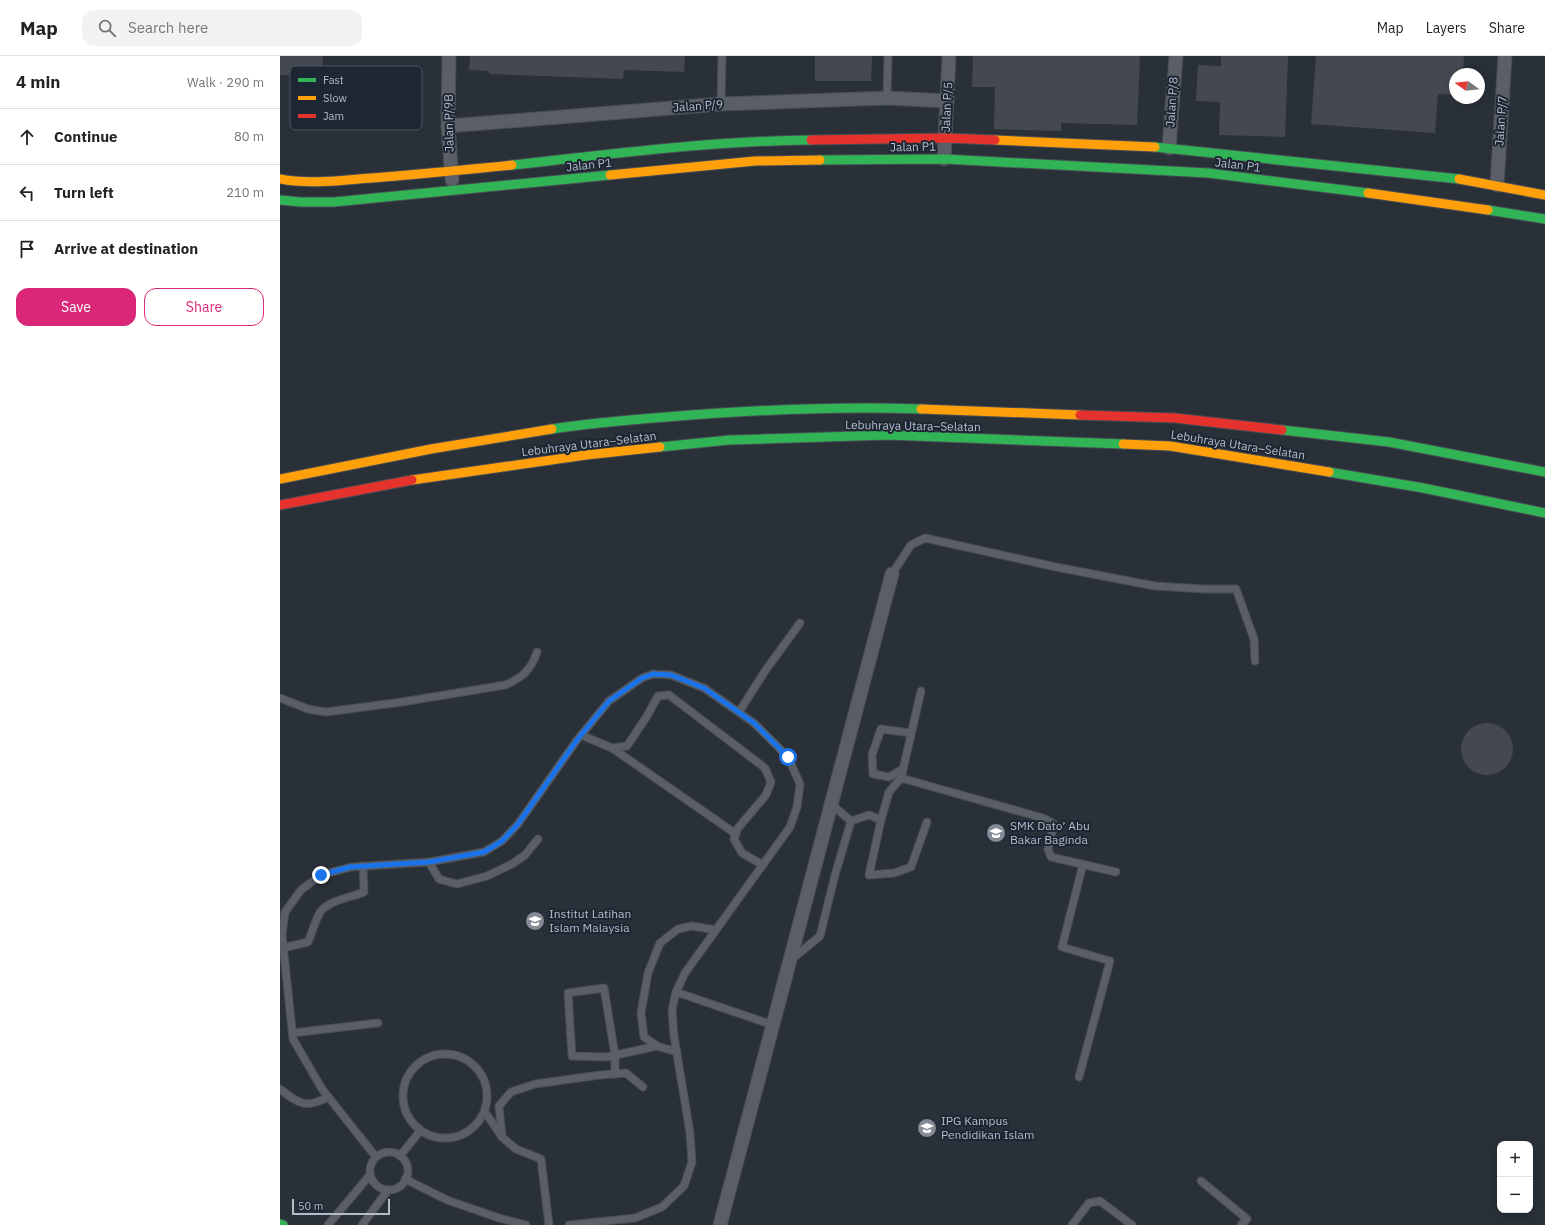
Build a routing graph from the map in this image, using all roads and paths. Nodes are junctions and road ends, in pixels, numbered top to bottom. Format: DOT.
graph roads {
  1 [pos="449,56"];
  2 [pos="722,56"];
  3 [pos="888,56"];
  4 [pos="949,56"];
  5 [pos="1176,56"];
  6 [pos="1505,56"];
  7 [pos="887,98"];
  8 [pos="947,101"];
  9 [pos="721,104"];
  10 [pos="448,126"];
  11 [pos="946,138"];
  12 [pos="1169,148"];
  13 [pos="944,159"];
  14 [pos="451,172"];
  15 [pos="280,179"];
  16 [pos="1497,185"];
  17 [pos="453,190"];
  18 [pos="1545,195"];
  19 [pos="280,200"];
  20 [pos="1545,219"];
  21 [pos="1545,472"];
  22 [pos="280,479"];
  23 [pos="280,505"];
  24 [pos="1545,512"];
  25 [pos="892,574"];
  26 [pos="800,623"];
  27 [pos="537,652"];
  28 [pos="1255,661"];
  29 [pos="921,691"];
  30 [pos="280,698"];
  31 [pos="739,712"];
  32 [pos="912,733"];
  33 [pos="581,735"];
  34 [pos="612,748"];
  35 [pos="903,769"];
  36 [pos="901,778"];
  37 [pos="832,804"];
  38 [pos="881,820"];
  39 [pos="852,821"];
  40 [pos="927,822"];
  41 [pos="736,834"];
  42 [pos="538,839"];
  43 [pos="429,862"];
  44 [pos="1084,864"];
  45 [pos="763,865"];
  46 [pos="363,866"];
  47 [pos="1116,872"];
  48 [pos="716,930"];
  49 [pos="283,948"];
  50 [pos="790,962"];
  51 [pos="676,992"];
  52 [pos="378,1023"];
  53 [pos="773,1024"];
  54 [pos="292,1033"];
  55 [pos="657,1046"];
  56 [pos="677,1052"];
  57 [pos="615,1055"];
  58 [pos="615,1074"];
  59 [pos="1079,1076"];
  60 [pos="643,1087"];
  61 [pos="280,1089"];
  62 [pos="328,1096"];
  63 [pos="485,1112"];
  64 [pos="420,1130"];
  65 [pos="502,1137"];
  66 [pos="400,1156"];
  67 [pos="376,1157"];
  68 [pos="370,1175"];
  69 [pos="405,1179"];
  70 [pos="1201,1181"];
  71 [pos="388,1190"];
  72 [pos="328,1225"];
  73 [pos="362,1225"];
  74 [pos="526,1225"];
  75 [pos="549,1225"];
  76 [pos="569,1225"];
  77 [pos="720,1225"];
  78 [pos="1072,1225"];
  79 [pos="1132,1225"];
  80 [pos="1241,1225"];
  1 -- 10 [label="street, Jalan P/9B"];
  2 -- 9 [label="lane"];
  3 -- 7 [label="lane"];
  4 -- 8 [label="street, Jalan P/5"];
  5 -- 12 [label="street, Jalan P/8"];
  6 -- 16 [label="street, Jalan P/7"];
  7 -- 8 [label="street, Jalan P/9"];
  7 -- 9 [label="street, Jalan P/9"];
  8 -- 11 [label="street, Jalan P/5"];
  9 -- 10 [label="street, Jalan P/9"];
  10 -- 14 [label="street, Jalan P/9B"];
  11 -- 12 [label="main road, Jalan P1"];
  11 -- 13 [label="street, Jalan P/5"];
  11 -- 14 [label="main road, Jalan P1"];
  12 -- 16 [label="main road, Jalan P1"];
  13 -- 17 [label="main road, Jalan P1"];
  13 -- 20 [label="main road, Jalan P1"];
  14 -- 15 [label="main road, Jalan P1"];
  14 -- 17 [label="street, Jalan P/9B"];
  16 -- 18 [label="main road, Jalan P1"];
  17 -- 19 [label="main road, Jalan P1"];
  21 -- 22 [label="main road, Lebuhraya Utara–Selatan"];
  23 -- 24 [label="main road, Lebuhraya Utara–Selatan"];
  25 -- 28 [label="lane"];
  25 -- 37 [label="street"];
  26 -- 31 [label="lane"];
  27 -- 30 [label="lane"];
  29 -- 32 [label="lane"];
  31 -- 33 [label="lane"];
  31 -- 45 [label="lane"];
  32 -- 35 [label="lane"];
  32 -- 35 [label="lane"];
  33 -- 34 [label="lane"];
  33 -- 43 [label="lane"];
  34 -- 41 [label="lane"];
  34 -- 41 [label="lane"];
  35 -- 36 [label="lane"];
  36 -- 38 [label="lane"];
  36 -- 44 [label="lane"];
  37 -- 39 [label="lane"];
  37 -- 50 [label="street"];
  38 -- 39 [label="lane"];
  38 -- 40 [label="lane"];
  39 -- 50 [label="lane"];
  41 -- 45 [label="lane"];
  42 -- 43 [label="lane"];
  43 -- 46 [label="lane"];
  44 -- 47 [label="lane"];
  44 -- 59 [label="lane"];
  45 -- 48 [label="lane"];
  46 -- 49 [label="lane"];
  46 -- 49 [label="lane"];
  48 -- 51 [label="lane"];
  48 -- 55 [label="lane"];
  49 -- 54 [label="lane"];
  50 -- 53 [label="street"];
  51 -- 53 [label="lane"];
  51 -- 56 [label="lane"];
  52 -- 54 [label="lane"];
  53 -- 77 [label="street"];
  54 -- 62 [label="lane"];
  55 -- 56 [label="lane"];
  55 -- 57 [label="lane"];
  56 -- 76 [label="lane"];
  57 -- 57 [label="lane"];
  57 -- 58 [label="lane"];
  58 -- 60 [label="lane"];
  58 -- 65 [label="lane"];
  61 -- 62 [label="lane"];
  62 -- 67 [label="lane"];
  63 -- 64 [label="lane"];
  63 -- 64 [label="lane"];
  63 -- 65 [label="lane"];
  64 -- 66 [label="lane"];
  65 -- 75 [label="lane"];
  66 -- 67 [label="lane"];
  66 -- 69 [label="lane"];
  67 -- 68 [label="lane"];
  68 -- 71 [label="lane"];
  68 -- 72 [label="lane"];
  69 -- 71 [label="lane"];
  69 -- 74 [label="lane"];
  70 -- 80 [label="lane"];
  71 -- 73 [label="lane"];
  78 -- 79 [label="lane"];
}
